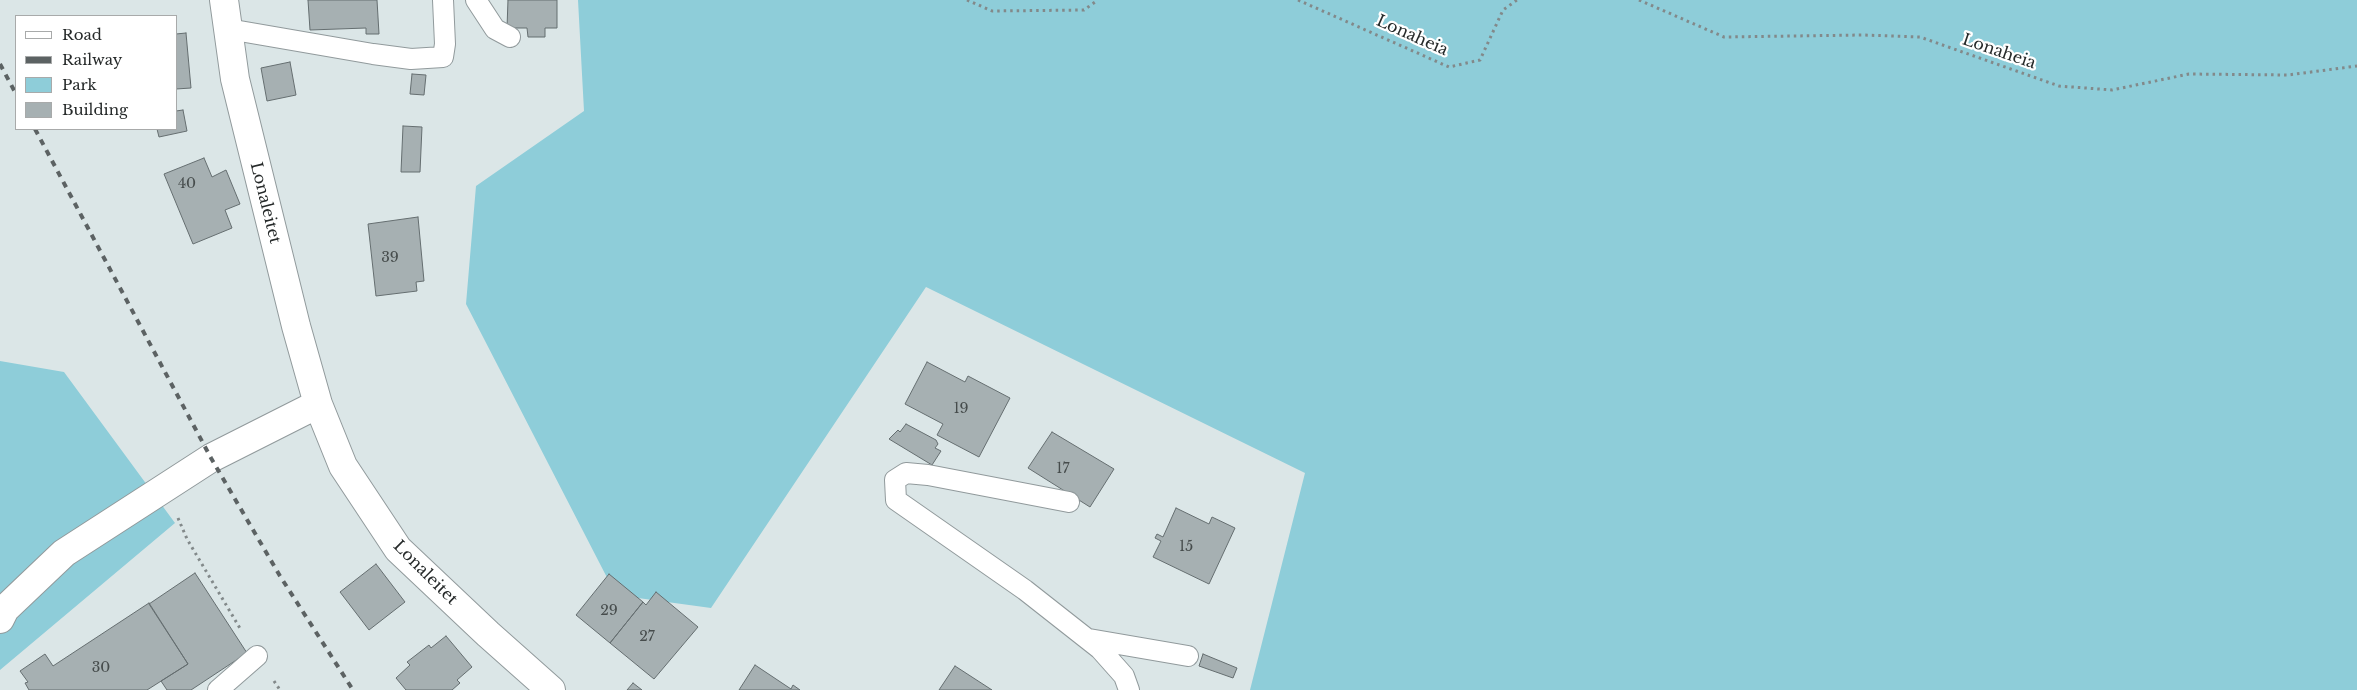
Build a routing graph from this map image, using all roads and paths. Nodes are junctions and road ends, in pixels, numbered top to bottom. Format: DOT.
graph roads {
  1 [pos="224,0"];
  2 [pos="443,0"];
  3 [pos="476,0"];
  4 [pos="967,0"];
  5 [pos="1098,0"];
  6 [pos="1298,0"];
  7 [pos="1517,0"];
  8 [pos="1639,0"];
  9 [pos="228,29"];
  10 [pos="510,37"];
  11 [pos="2357,66"];
  12 [pos="318,404"];
  13 [pos="165,488"];
  14 [pos="1069,502"];
  15 [pos="0,619"];
  16 [pos="1088,639"];
  17 [pos="257,656"];
  18 [pos="1188,656"];
  19 [pos="218,690"];
  20 [pos="280,690"];
  21 [pos="551,690"];
  22 [pos="1129,690"];
  1 -- 9 [label="street, Lonaleitet"];
  2 -- 9 [label="lane"];
  3 -- 10 [label="lane"];
  4 -- 5 [label="path"];
  6 -- 7 [label="path, Lonaheia"];
  8 -- 11 [label="path, Lonaheia"];
  9 -- 12 [label="street, Lonaleitet"];
  12 -- 13 [label="street"];
  12 -- 21 [label="street, Lonaleitet"];
  13 -- 15 [label="street"];
  13 -- 17 [label="path"];
  14 -- 16 [label="lane"];
  16 -- 18 [label="lane"];
  16 -- 22 [label="lane"];
  17 -- 19 [label="lane"];
  17 -- 20 [label="path"];
}
